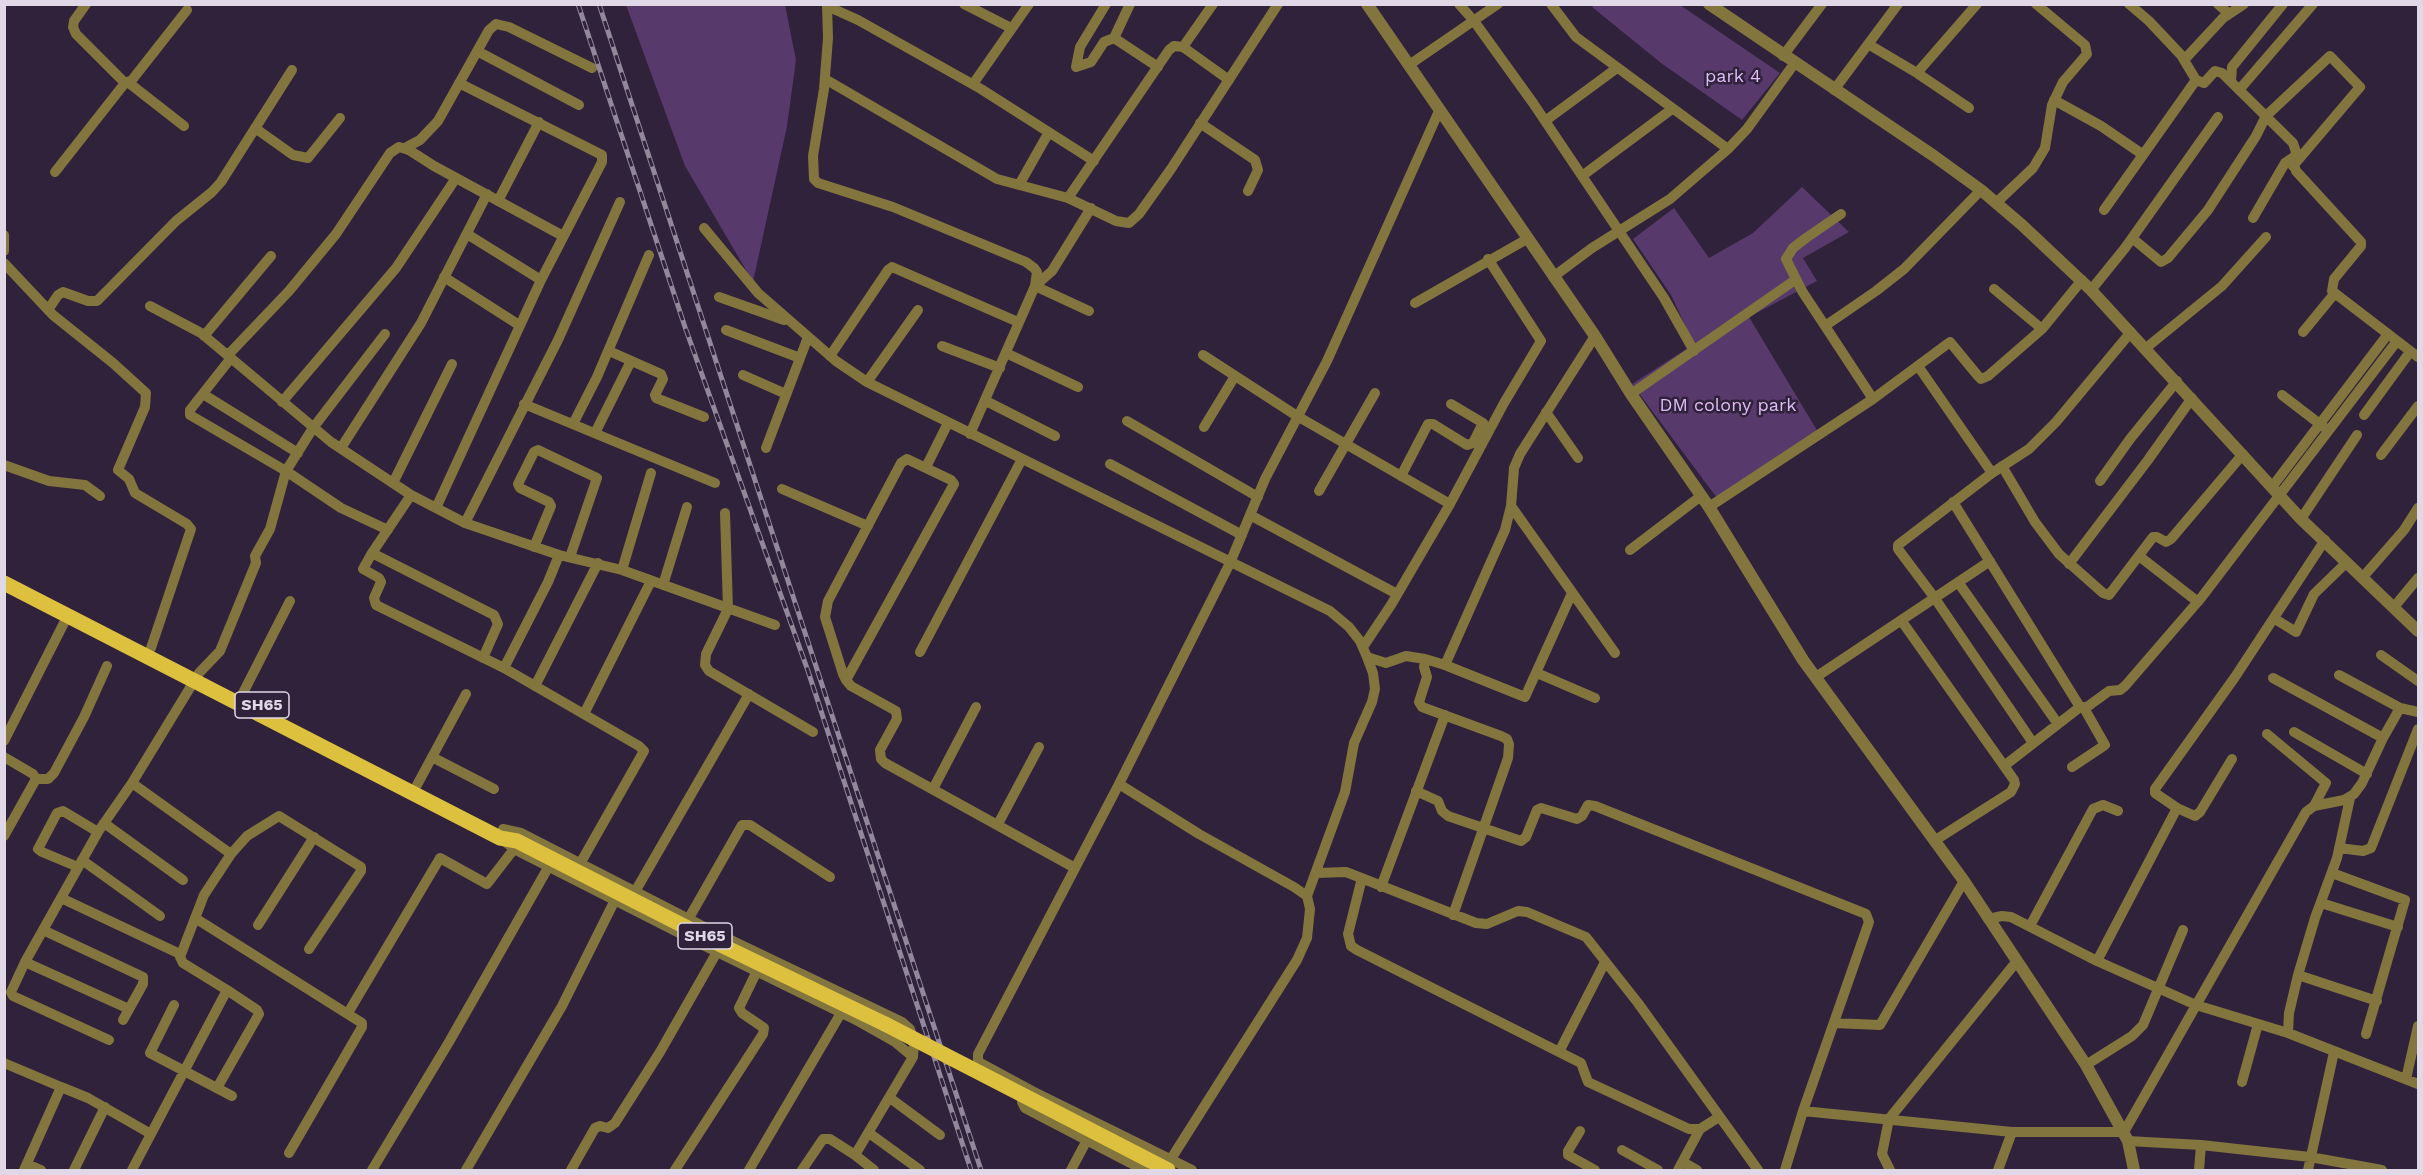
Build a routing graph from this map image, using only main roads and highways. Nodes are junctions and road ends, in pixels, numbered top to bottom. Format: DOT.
graph roads {
  1 [pos="4,573"];
  2 [pos="4,583"];
  3 [pos="197,677"];
  4 [pos="502,833"];
  5 [pos="1168,1167"];
  1 -- 3 [label="main road, SH65"];
  2 -- 3 [label="main road, SH65"];
  3 -- 4 [label="main road, SH65"];
  3 -- 4 [label="main road, SH65"];
  4 -- 5 [label="main road, SH65, bridge"];
}
